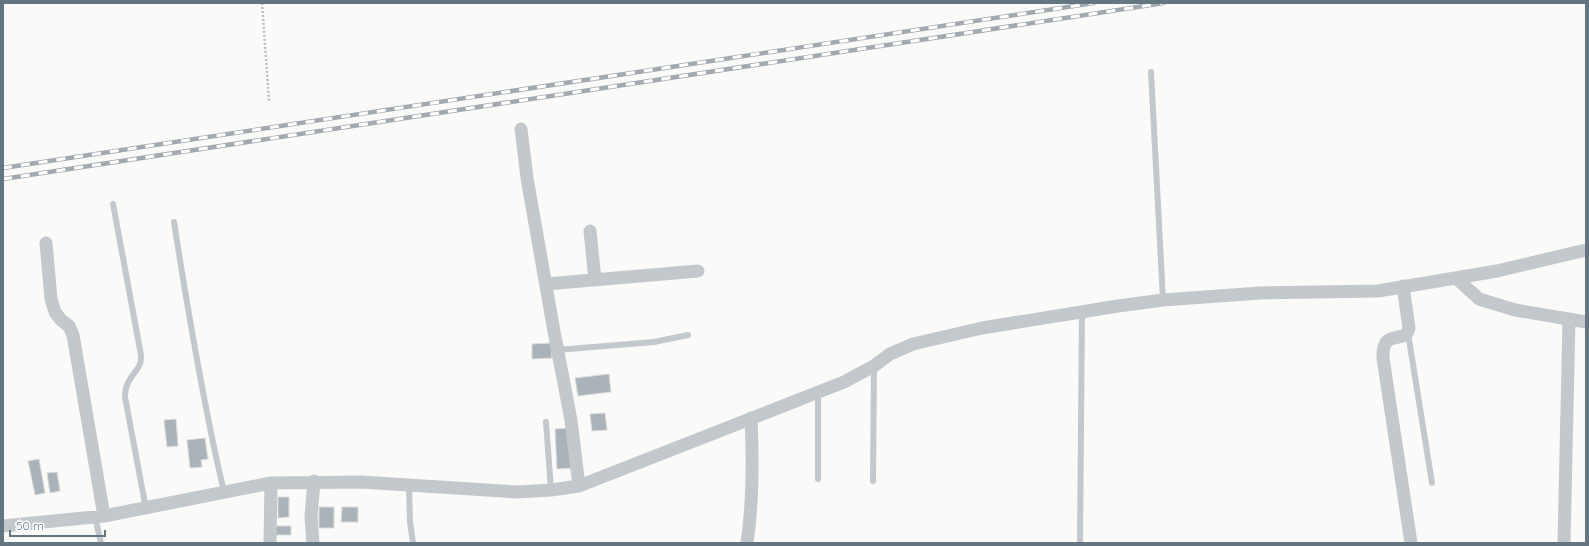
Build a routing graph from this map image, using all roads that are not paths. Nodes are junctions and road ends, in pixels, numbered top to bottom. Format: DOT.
graph roads {
  1 [pos="1151,72"];
  2 [pos="521,129"];
  3 [pos="113,204"];
  4 [pos="174,222"];
  5 [pos="590,231"];
  6 [pos="46,243"];
  7 [pos="1586,250"];
  8 [pos="698,271"];
  9 [pos="1456,278"];
  10 [pos="595,280"];
  11 [pos="546,284"];
  12 [pos="1403,286"];
  13 [pos="1163,300"];
  14 [pos="1082,311"];
  15 [pos="1569,320"];
  16 [pos="1586,322"];
  17 [pos="1408,333"];
  18 [pos="688,335"];
  19 [pos="558,350"];
  20 [pos="874,366"];
  21 [pos="818,392"];
  22 [pos="752,418"];
  23 [pos="546,422"];
  24 [pos="818,479"];
  25 [pos="873,481"];
  26 [pos="314,482"];
  27 [pos="271,483"];
  28 [pos="1432,483"];
  29 [pos="409,484"];
  30 [pos="579,486"];
  31 [pos="551,490"];
  32 [pos="224,492"];
  33 [pos="146,508"];
  34 [pos="100,517"];
  35 [pos="3,526"];
  36 [pos="101,543"];
  37 [pos="270,543"];
  38 [pos="312,543"];
  39 [pos="413,543"];
  40 [pos="747,543"];
  41 [pos="1080,543"];
  42 [pos="1411,543"];
  43 [pos="1564,543"];
  1 -- 13 [label="lane"];
  2 -- 11 [label="street"];
  3 -- 33 [label="lane"];
  4 -- 32 [label="lane"];
  5 -- 10 [label="street"];
  6 -- 34 [label="street"];
  7 -- 9 [label="street"];
  8 -- 10 [label="street"];
  9 -- 12 [label="street"];
  9 -- 15 [label="street"];
  10 -- 11 [label="street"];
  11 -- 19 [label="street"];
  12 -- 13 [label="street"];
  12 -- 17 [label="street"];
  13 -- 14 [label="street"];
  14 -- 20 [label="street"];
  14 -- 41 [label="lane"];
  15 -- 16 [label="street"];
  15 -- 43 [label="street"];
  17 -- 28 [label="lane"];
  17 -- 42 [label="street"];
  18 -- 19 [label="lane"];
  19 -- 30 [label="street"];
  20 -- 21 [label="street"];
  20 -- 25 [label="lane"];
  21 -- 22 [label="street"];
  21 -- 24 [label="lane"];
  22 -- 30 [label="street"];
  22 -- 40 [label="street"];
  23 -- 31 [label="lane"];
  26 -- 27 [label="street"];
  26 -- 29 [label="street"];
  26 -- 38 [label="street"];
  27 -- 32 [label="street"];
  27 -- 37 [label="street"];
  29 -- 31 [label="street"];
  29 -- 39 [label="lane"];
  30 -- 31 [label="street"];
  32 -- 33 [label="street"];
  33 -- 34 [label="street"];
  34 -- 35 [label="street"];
  34 -- 36 [label="lane"];
}
